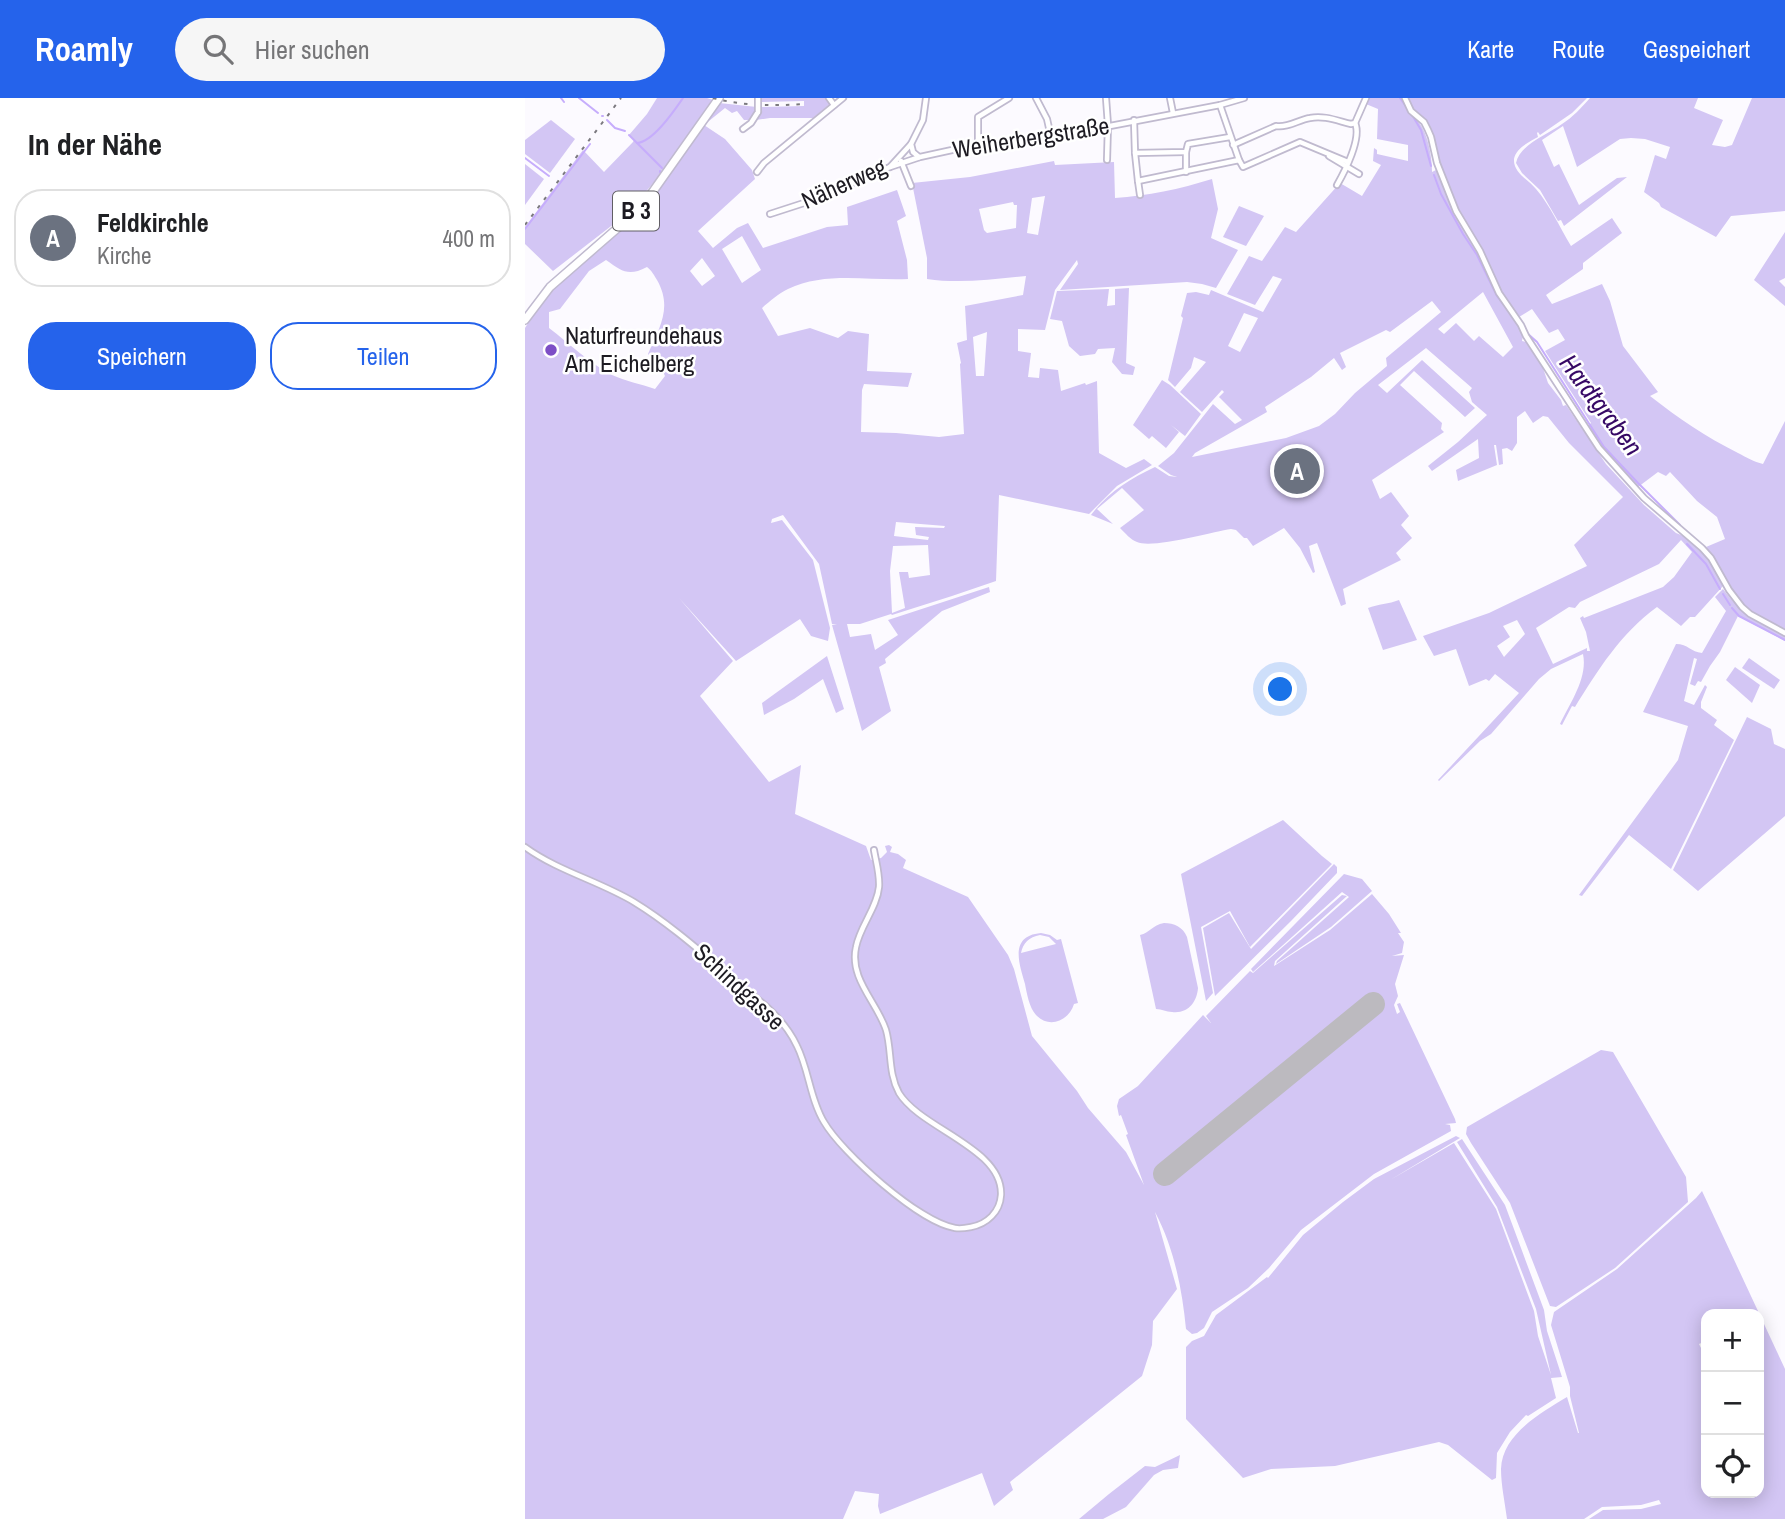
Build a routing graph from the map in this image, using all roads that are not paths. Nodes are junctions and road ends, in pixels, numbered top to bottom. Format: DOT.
graph roads {
  1 [pos="719,98"];
  2 [pos="758,98"];
  3 [pos="829,98"];
  4 [pos="843,98"];
  5 [pos="926,98"];
  6 [pos="1009,98"];
  7 [pos="1036,98"];
  8 [pos="1106,98"];
  9 [pos="1170,98"];
  10 [pos="1244,98"];
  11 [pos="1366,98"];
  12 [pos="1405,98"];
  13 [pos="1231,100"];
  14 [pos="834,105"];
  15 [pos="1220,105"];
  16 [pos="1173,113"];
  17 [pos="1134,120"];
  18 [pos="1355,123"];
  19 [pos="1108,125"];
  20 [pos="743,130"];
  21 [pos="1051,137"];
  22 [pos="1230,137"];
  23 [pos="911,144"];
  24 [pos="1233,145"];
  25 [pos="978,147"];
  26 [pos="1186,152"];
  27 [pos="1135,153"];
  28 [pos="920,157"];
  29 [pos="900,160"];
  30 [pos="1107,160"];
  31 [pos="1240,160"];
  32 [pos="1347,164"];
  33 [pos="757,172"];
  34 [pos="1186,172"];
  35 [pos="1359,174"];
  36 [pos="1138,181"];
  37 [pos="1337,184"];
  38 [pos="911,186"];
  39 [pos="1140,194"];
  40 [pos="770,214"];
  41 [pos="525,320"];
  42 [pos="1785,633"];
  43 [pos="525,847"];
  44 [pos="874,850"];
  1 -- 41 [label="main road, B 3"];
  2 -- 20 [label="street, bridge"];
  3 -- 14 [label="street"];
  4 -- 14 [label="street"];
  5 -- 23 [label="street, Näherweg"];
  6 -- 25 [label="street"];
  7 -- 21 [label="street"];
  8 -- 19 [label="street"];
  9 -- 16 [label="street"];
  10 -- 13 [label="street, Weiherbergstraße"];
  11 -- 18 [label="street"];
  12 -- 42 [label="street"];
  13 -- 15 [label="street, Weiherbergstraße"];
  14 -- 33 [label="street"];
  15 -- 16 [label="street, Weiherbergstraße"];
  15 -- 22 [label="street"];
  16 -- 17 [label="street, Weiherbergstraße"];
  17 -- 19 [label="street, Weiherbergstraße"];
  17 -- 27 [label="street"];
  18 -- 24 [label="street"];
  18 -- 32 [label="street"];
  19 -- 21 [label="street, Weiherbergstraße"];
  19 -- 30 [label="street"];
  21 -- 25 [label="street, Weiherbergstraße"];
  22 -- 24 [label="street"];
  22 -- 26 [label="street"];
  23 -- 28 [label="street, Näherweg"];
  23 -- 29 [label="street, Näherweg"];
  24 -- 31 [label="street"];
  25 -- 28 [label="street, Weiherbergstraße"];
  26 -- 27 [label="street"];
  26 -- 34 [label="street"];
  27 -- 36 [label="street"];
  28 -- 29 [label="street, Weiherbergstraße"];
  29 -- 38 [label="street"];
  29 -- 40 [label="street, Näherweg"];
  31 -- 32 [label="street"];
  31 -- 34 [label="street"];
  32 -- 35 [label="street"];
  32 -- 37 [label="street"];
  34 -- 36 [label="street"];
  36 -- 39 [label="street"];
  43 -- 44 [label="street, Schindgasse"];
}
